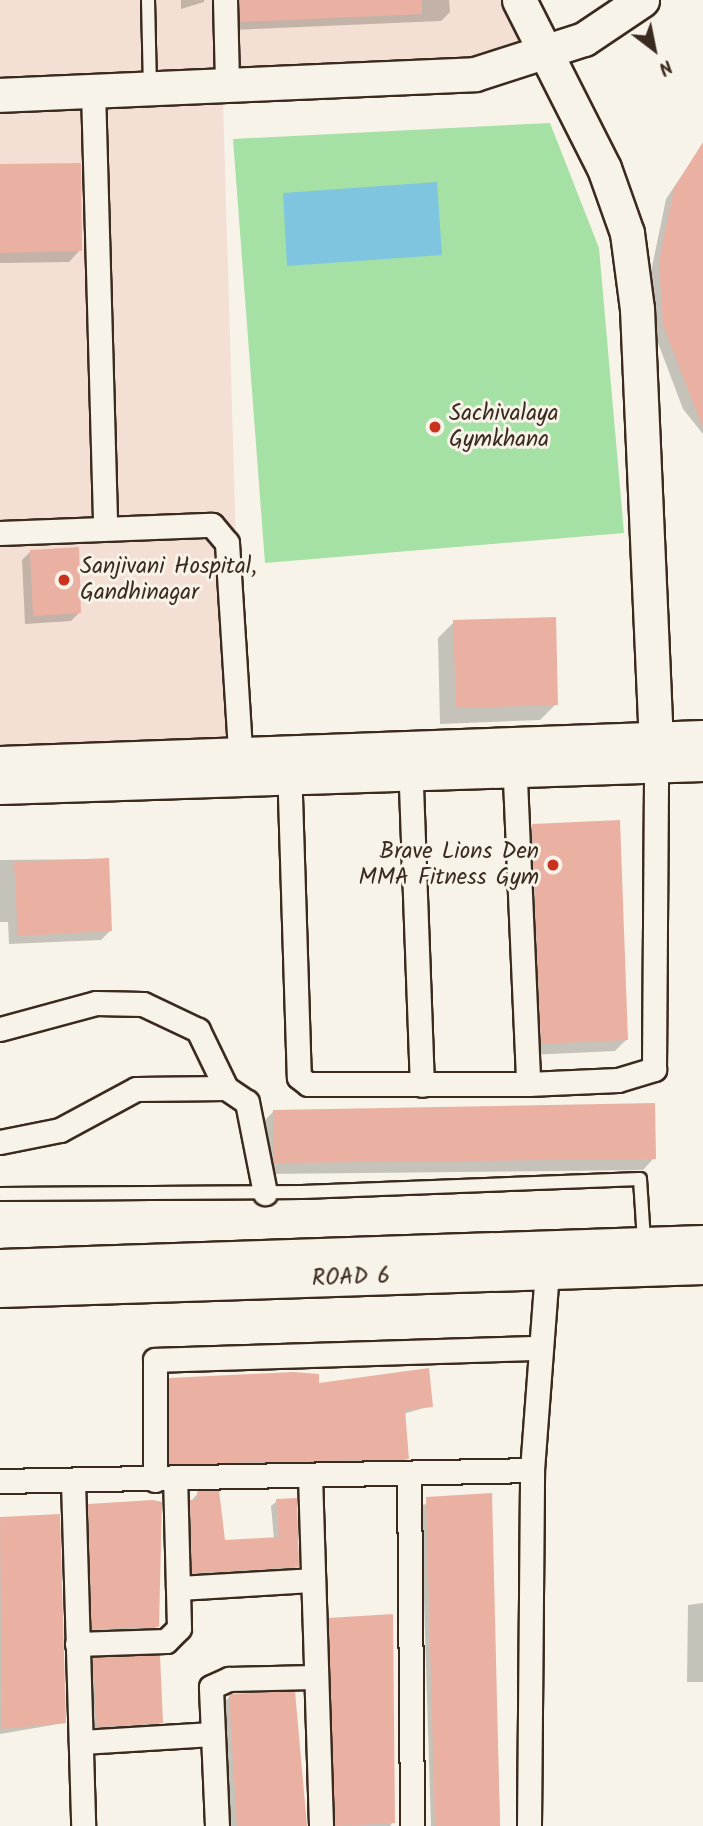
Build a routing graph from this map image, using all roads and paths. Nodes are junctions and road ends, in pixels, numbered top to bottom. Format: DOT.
graph roads {
  1 [pos="148,0"];
  2 [pos="225,0"];
  3 [pos="519,0"];
  4 [pos="613,0"];
  5 [pos="642,0"];
  6 [pos="544,50"];
  7 [pos="227,83"];
  8 [pos="150,87"];
  9 [pos="93,90"];
  10 [pos="0,95"];
  11 [pos="105,527"];
  12 [pos="0,533"];
  13 [pos="703,737"];
  14 [pos="240,752"];
  15 [pos="657,752"];
  16 [pos="514,757"];
  17 [pos="410,760"];
  18 [pos="289,764"];
  19 [pos="703,764"];
  20 [pos="0,775"];
  21 [pos="0,1029"];
  22 [pos="528,1084"];
  23 [pos="422,1085"];
  24 [pos="226,1088"];
  25 [pos="0,1142"];
  26 [pos="265,1192"];
  27 [pos="0,1194"];
  28 [pos="703,1242"];
  29 [pos="645,1244"];
  30 [pos="0,1266"];
  31 [pos="703,1267"];
  32 [pos="547,1272"];
  33 [pos="0,1290"];
  34 [pos="538,1348"];
  35 [pos="532,1470"];
  36 [pos="409,1473"];
  37 [pos="310,1475"];
  38 [pos="165,1480"];
  39 [pos="0,1481"];
  40 [pos="73,1481"];
  41 [pos="312,1580"];
  42 [pos="178,1588"];
  43 [pos="76,1644"];
  44 [pos="313,1676"];
  45 [pos="213,1734"];
  46 [pos="81,1742"];
  47 [pos="83,1826"];
  48 [pos="217,1826"];
  49 [pos="321,1826"];
  50 [pos="412,1826"];
  51 [pos="529,1826"];
  1 -- 8 [label="lane"];
  2 -- 7 [label="street"];
  3 -- 6 [label="street"];
  4 -- 6 [label="street"];
  5 -- 6 [label="street"];
  6 -- 7 [label="street"];
  6 -- 15 [label="street"];
  7 -- 8 [label="street"];
  8 -- 9 [label="street"];
  9 -- 10 [label="street"];
  9 -- 11 [label="street"];
  11 -- 12 [label="street"];
  11 -- 14 [label="street"];
  13 -- 15 [label="street"];
  14 -- 18 [label="street"];
  14 -- 20 [label="street"];
  15 -- 16 [label="street"];
  15 -- 19 [label="street"];
  15 -- 22 [label="street"];
  16 -- 17 [label="street"];
  16 -- 22 [label="street"];
  17 -- 18 [label="street"];
  17 -- 23 [label="street"];
  18 -- 20 [label="street"];
  18 -- 23 [label="street"];
  21 -- 24 [label="street"];
  22 -- 23 [label="street"];
  24 -- 25 [label="street"];
  24 -- 26 [label="street"];
  26 -- 27 [label="lane"];
  26 -- 29 [label="lane"];
  28 -- 29 [label="street, ROAD 6"];
  29 -- 30 [label="street, ROAD 6"];
  31 -- 32 [label="street, ROAD 6"];
  32 -- 33 [label="street, ROAD 6"];
  32 -- 34 [label="street"];
  34 -- 35 [label="street"];
  34 -- 38 [label="street"];
  35 -- 36 [label="street"];
  35 -- 51 [label="street"];
  36 -- 37 [label="street"];
  36 -- 50 [label="street"];
  37 -- 38 [label="street"];
  37 -- 41 [label="street"];
  38 -- 40 [label="street"];
  38 -- 42 [label="street"];
  39 -- 40 [label="street"];
  40 -- 43 [label="street"];
  41 -- 42 [label="street"];
  41 -- 44 [label="street"];
  42 -- 43 [label="street"];
  43 -- 46 [label="street"];
  44 -- 45 [label="street"];
  44 -- 49 [label="street"];
  45 -- 46 [label="street"];
  45 -- 48 [label="street"];
  46 -- 47 [label="street"];
}
